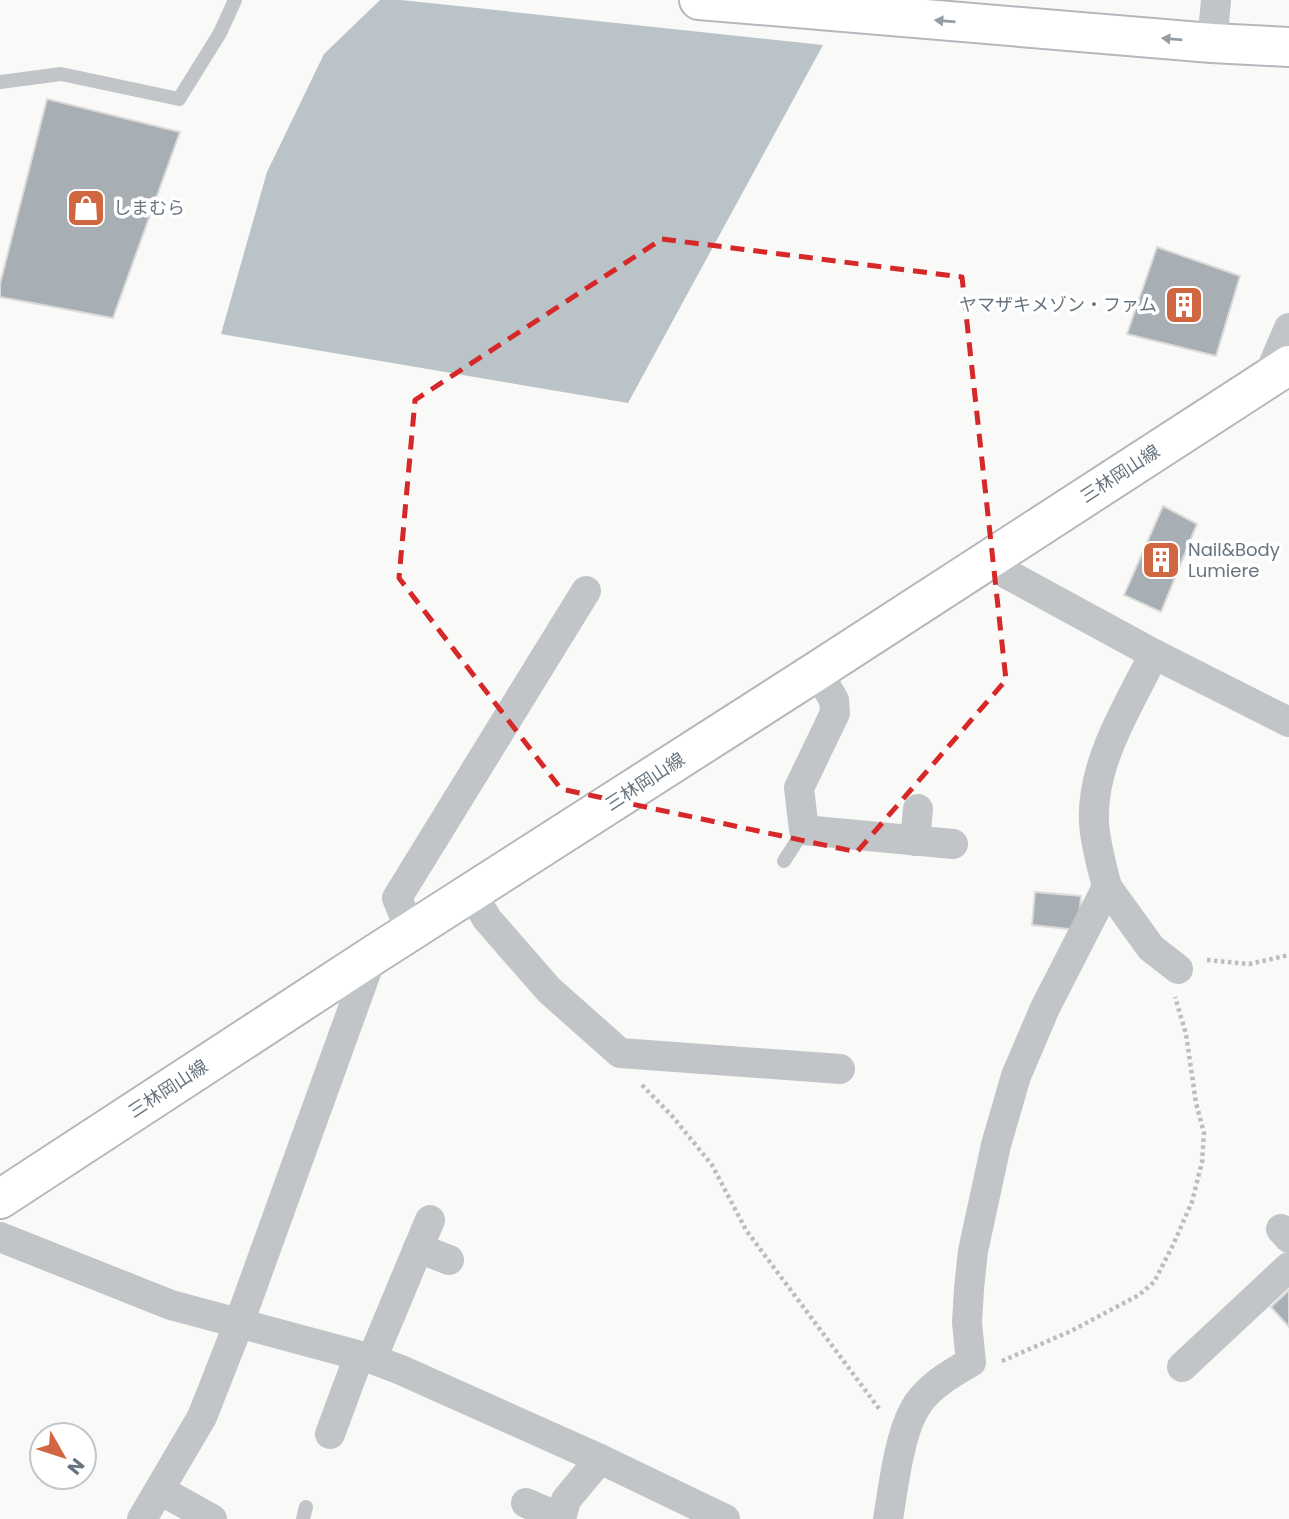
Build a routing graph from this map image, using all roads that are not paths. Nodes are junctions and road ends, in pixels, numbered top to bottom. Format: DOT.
graph roads {
  1 [pos="235,0"];
  2 [pos="699,0"];
  3 [pos="1216,0"];
  4 [pos="1212,43"];
  5 [pos="1289,47"];
  6 [pos="0,82"];
  7 [pos="1289,328"];
  8 [pos="1278,372"];
  9 [pos="994,555"];
  10 [pos="586,590"];
  11 [pos="1154,654"];
  12 [pos="817,671"];
  13 [pos="1289,722"];
  14 [pos="918,809"];
  15 [pos="804,830"];
  16 [pos="915,841"];
  17 [pos="953,845"];
  18 [pos="784,861"];
  19 [pos="1107,887"];
  20 [pos="472,893"];
  21 [pos="411,932"];
  22 [pos="372,956"];
  23 [pos="1165,959"];
  24 [pos="840,1069"];
  25 [pos="0,1199"];
  26 [pos="430,1220"];
  27 [pos="0,1237"];
  28 [pos="418,1248"];
  29 [pos="449,1260"];
  30 [pos="1289,1267"];
  31 [pos="239,1323"];
  32 [pos="365,1357"];
  33 [pos="1182,1367"];
  34 [pos="330,1434"];
  35 [pos="600,1459"];
  36 [pos="160,1490"];
  37 [pos="526,1503"];
  38 [pos="142,1519"];
  39 [pos="212,1519"];
  40 [pos="561,1519"];
  41 [pos="725,1519"];
  42 [pos="888,1519"];
  1 -- 6 [label="lane"];
  4 -- 2 [label="main road, one-way"];
  3 -- 4 [label="street"];
  4 -- 5 [label="main road"];
  7 -- 8 [label="street"];
  8 -- 9 [label="main road, 三林岡山線"];
  9 -- 11 [label="street"];
  9 -- 12 [label="main road, 三林岡山線"];
  10 -- 21 [label="street"];
  11 -- 13 [label="street"];
  11 -- 19 [label="street"];
  12 -- 15 [label="street"];
  12 -- 20 [label="main road, 三林岡山線"];
  14 -- 16 [label="street"];
  15 -- 16 [label="street"];
  15 -- 18 [label="lane"];
  16 -- 17 [label="street"];
  19 -- 23 [label="street"];
  19 -- 42 [label="street"];
  20 -- 21 [label="main road, 三林岡山線"];
  20 -- 24 [label="street"];
  21 -- 22 [label="main road, 三林岡山線"];
  22 -- 25 [label="main road, 三林岡山線"];
  22 -- 31 [label="street"];
  26 -- 28 [label="street"];
  27 -- 31 [label="street"];
  28 -- 29 [label="street"];
  28 -- 32 [label="street"];
  30 -- 33 [label="street"];
  31 -- 32 [label="street"];
  31 -- 36 [label="street"];
  32 -- 34 [label="street"];
  32 -- 35 [label="street"];
  35 -- 40 [label="street"];
  35 -- 41 [label="street"];
  36 -- 38 [label="street"];
  36 -- 39 [label="street"];
  37 -- 40 [label="street"];
}
